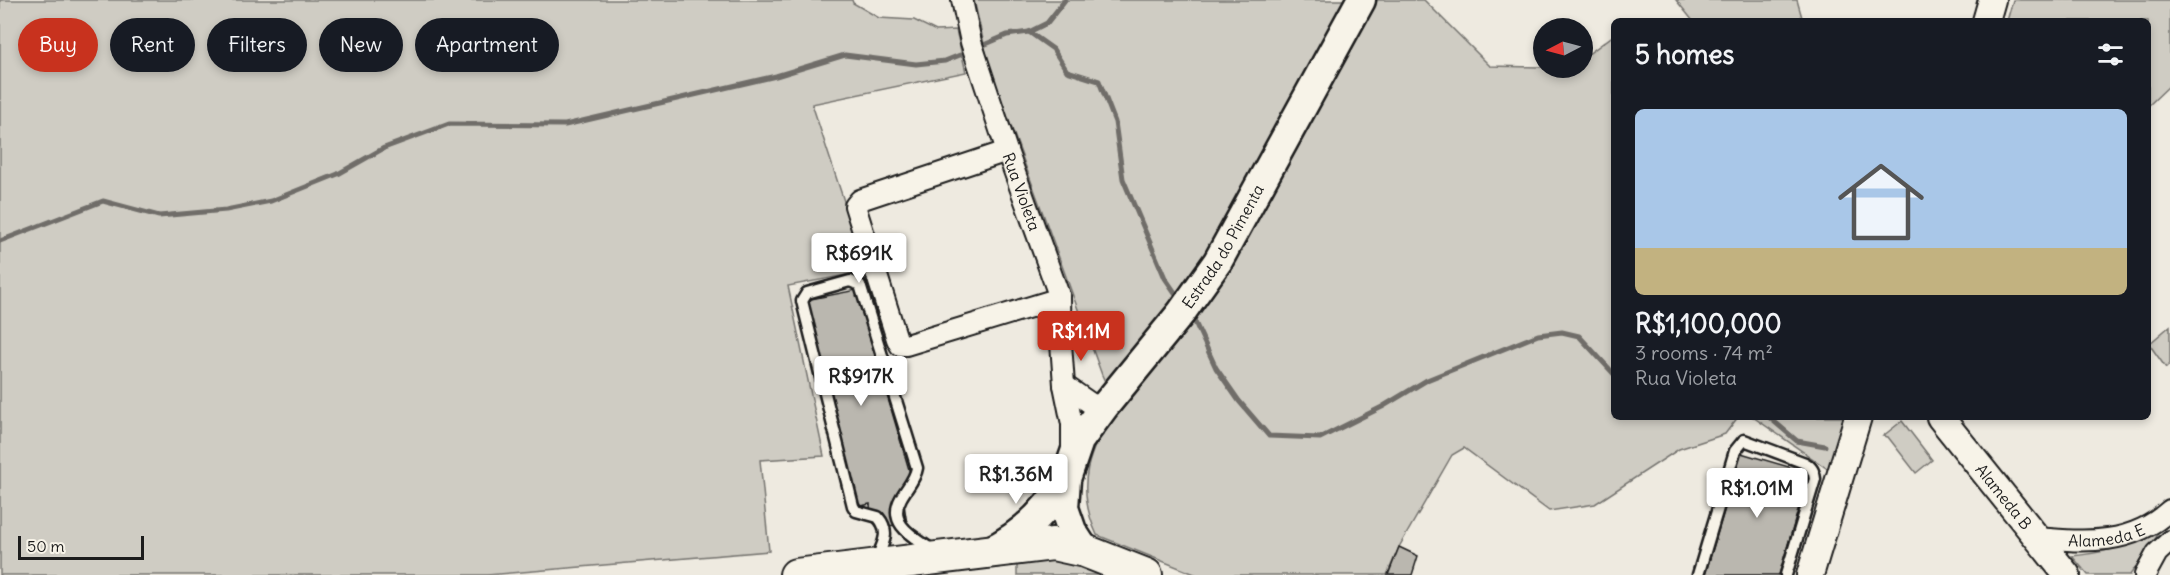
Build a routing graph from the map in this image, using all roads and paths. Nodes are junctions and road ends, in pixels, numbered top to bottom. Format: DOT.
graph roads {
  1 [pos="962,0"];
  2 [pos="1361,0"];
  3 [pos="1990,0"];
  4 [pos="1985,18"];
  5 [pos="1006,151"];
  6 [pos="1060,298"];
  7 [pos="1064,385"];
  8 [pos="1104,407"];
  9 [pos="1857,420"];
  10 [pos="1942,420"];
  11 [pos="1069,468"];
  12 [pos="2170,510"];
  13 [pos="2037,538"];
  14 [pos="2170,541"];
  15 [pos="1085,551"];
  16 [pos="945,559"];
  17 [pos="996,564"];
  18 [pos="874,567"];
  19 [pos="796,575"];
  20 [pos="1146,575"];
  21 [pos="1698,575"];
  22 [pos="1786,575"];
  23 [pos="1810,575"];
  24 [pos="2067,575"];
  25 [pos="2145,575"];
  1 -- 5 [label="street, Rua Violeta"];
  2 -- 8 [label="main road, Estrada do Pimenta"];
  3 -- 4 [label="street"];
  5 -- 6 [label="street, Rua Violeta"];
  5 -- 6 [label="street"];
  6 -- 7 [label="street, Rua Violeta"];
  7 -- 8 [label="street"];
  7 -- 11 [label="street, Rua Violeta"];
  8 -- 11 [label="main road, Estrada do Pimenta"];
  9 -- 23 [label="street"];
  10 -- 13 [label="street, Alameda B"];
  11 -- 15 [label="main road, Estrada do Pimenta"];
  11 -- 17 [label="main road, Estrada do Pimenta"];
  12 -- 13 [label="street, Alameda E"];
  13 -- 24 [label="street, Alameda B"];
  14 -- 25 [label="street, Alameda E"];
  15 -- 17 [label="main road"];
  15 -- 20 [label="main road"];
  16 -- 17 [label="main road"];
  16 -- 18 [label="main road"];
  16 -- 18 [label="lane"];
  18 -- 19 [label="main road"];
  21 -- 22 [label="lane"];
}
